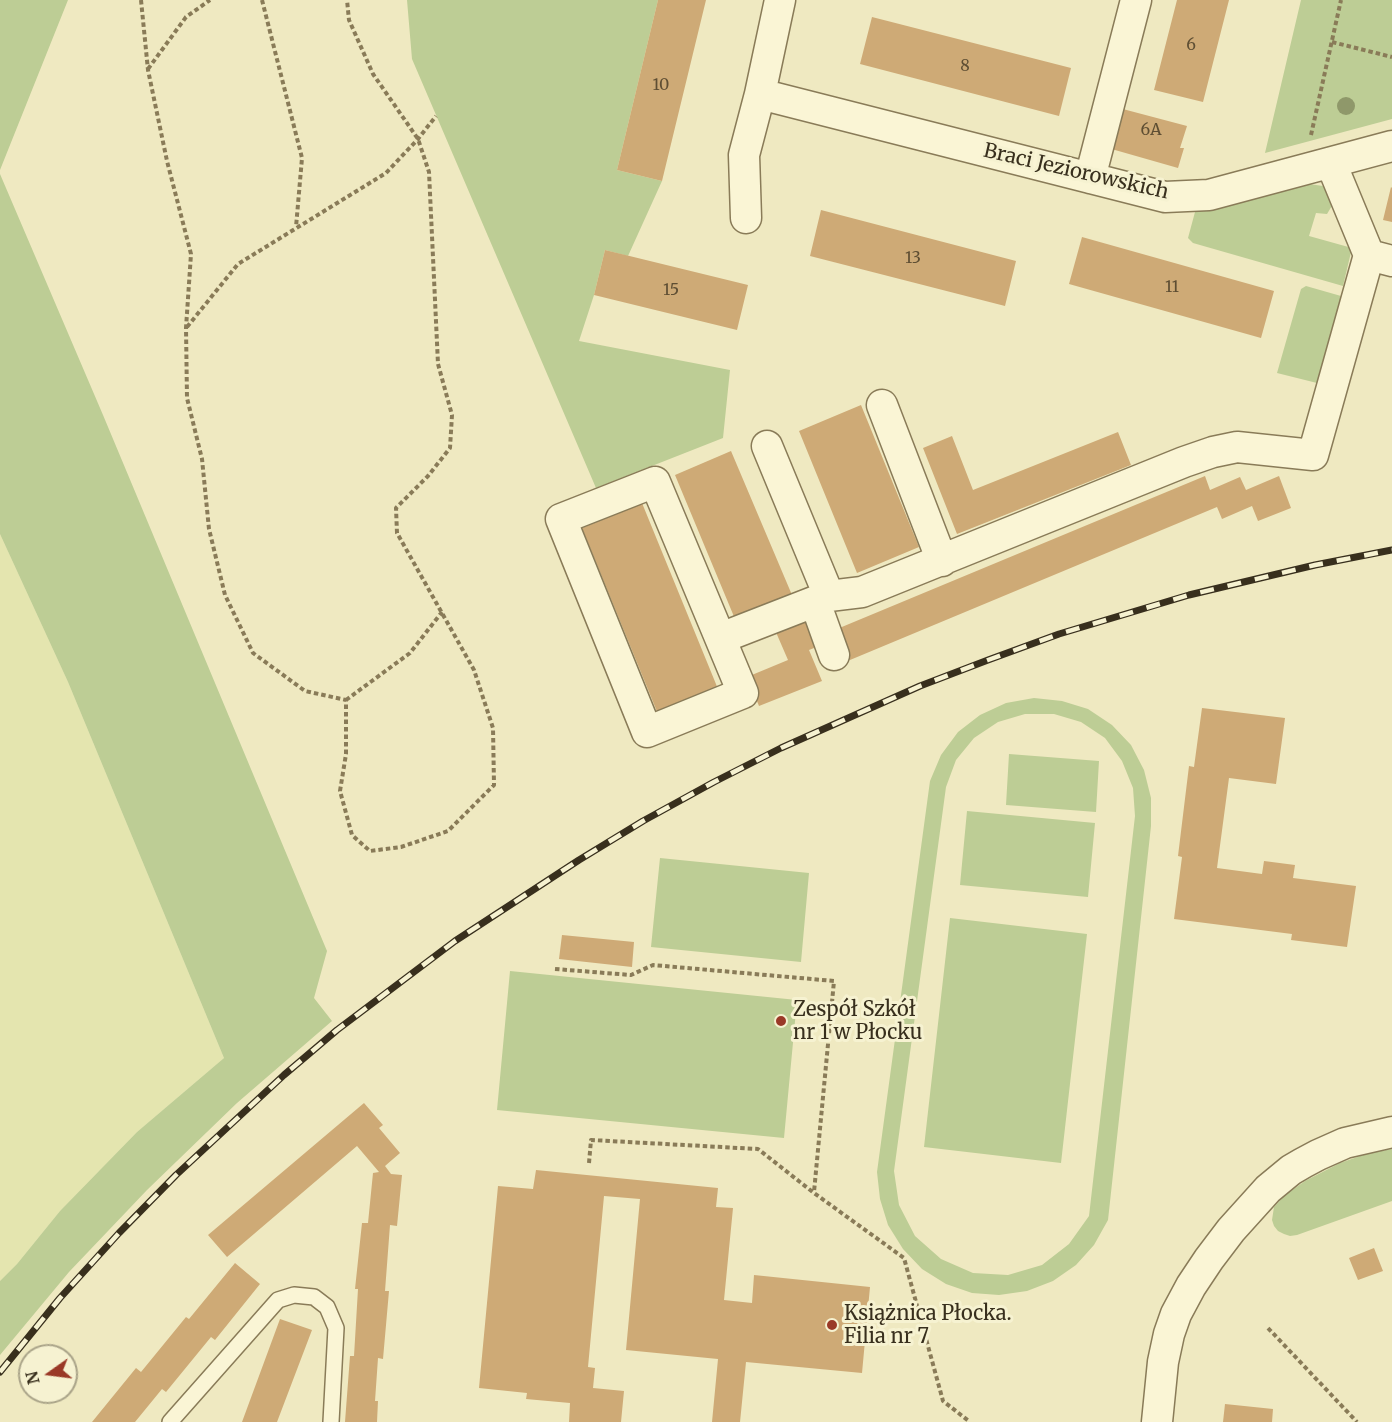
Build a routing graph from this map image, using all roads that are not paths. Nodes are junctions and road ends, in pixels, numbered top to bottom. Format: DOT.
graph roads {
  1 [pos="780,0"];
  2 [pos="1136,0"];
  3 [pos="760,94"];
  4 [pos="1392,146"];
  5 [pos="1330,162"];
  6 [pos="1090,178"];
  7 [pos="746,218"];
  8 [pos="1380,258"];
  9 [pos="882,405"];
  10 [pos="767,446"];
  11 [pos="942,561"];
  12 [pos="822,599"];
  13 [pos="721,639"];
  14 [pos="834,655"];
  15 [pos="1392,1132"];
  16 [pos="170,1422"];
  17 [pos="330,1422"];
  18 [pos="1157,1422"];
  1 -- 3 [label="street"];
  2 -- 6 [label="street"];
  3 -- 6 [label="street, Braci Jeziorowskich"];
  3 -- 7 [label="street"];
  4 -- 5 [label="street, Braci Jeziorowskich"];
  5 -- 6 [label="street, Braci Jeziorowskich"];
  5 -- 8 [label="street"];
  8 -- 11 [label="street"];
  9 -- 11 [label="street"];
  10 -- 12 [label="street"];
  11 -- 12 [label="street"];
  12 -- 13 [label="street"];
  12 -- 14 [label="street"];
  13 -- 13 [label="street"];
  15 -- 18 [label="street"];
  16 -- 17 [label="lane"];
}
